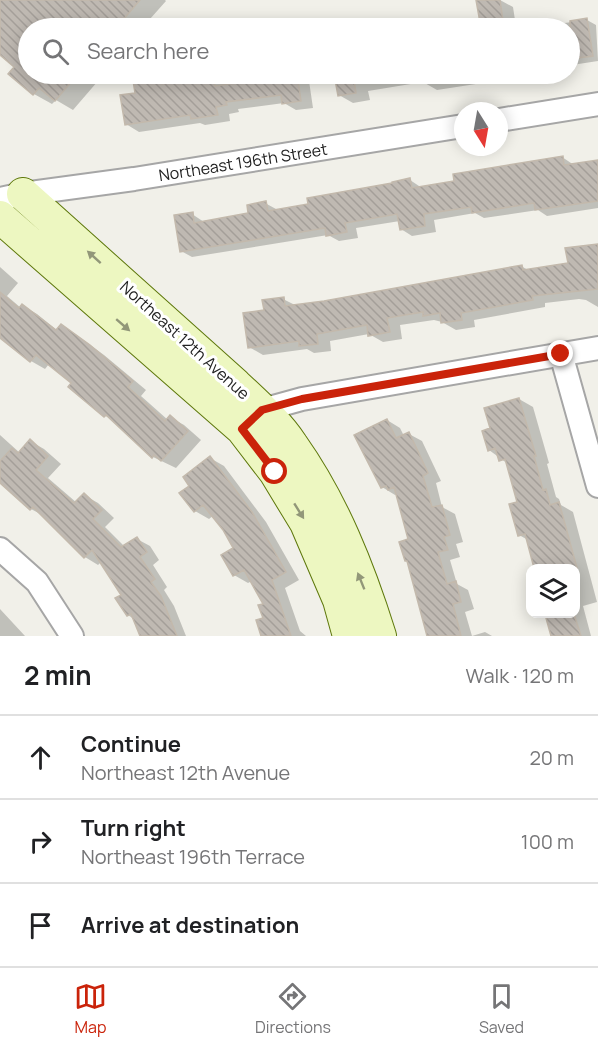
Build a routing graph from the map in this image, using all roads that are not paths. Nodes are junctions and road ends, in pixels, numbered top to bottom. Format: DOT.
graph roads {
  1 [pos="598,104"];
  2 [pos="508,119"];
  3 [pos="454,127"];
  4 [pos="12,197"];
  5 [pos="0,217"];
  6 [pos="598,348"];
  7 [pos="561,354"];
  8 [pos="252,420"];
  9 [pos="598,486"];
  10 [pos="0,549"];
  11 [pos="72,636"];
  12 [pos="349,636"];
  13 [pos="380,636"];
  1 -- 2 [label="street"];
  3 -- 4 [label="street, Northeast 196th Street"];
  8 -- 4 [label="street, Northeast 12th Avenue, one-way"];
  5 -- 8 [label="street, Northeast 12th Avenue, one-way"];
  6 -- 7 [label="street"];
  7 -- 8 [label="street"];
  7 -- 9 [label="street"];
  8 -- 12 [label="street, Northeast 12th Avenue, one-way"];
  13 -- 8 [label="street, Northeast 12th Avenue, one-way"];
  10 -- 11 [label="street"];
}
